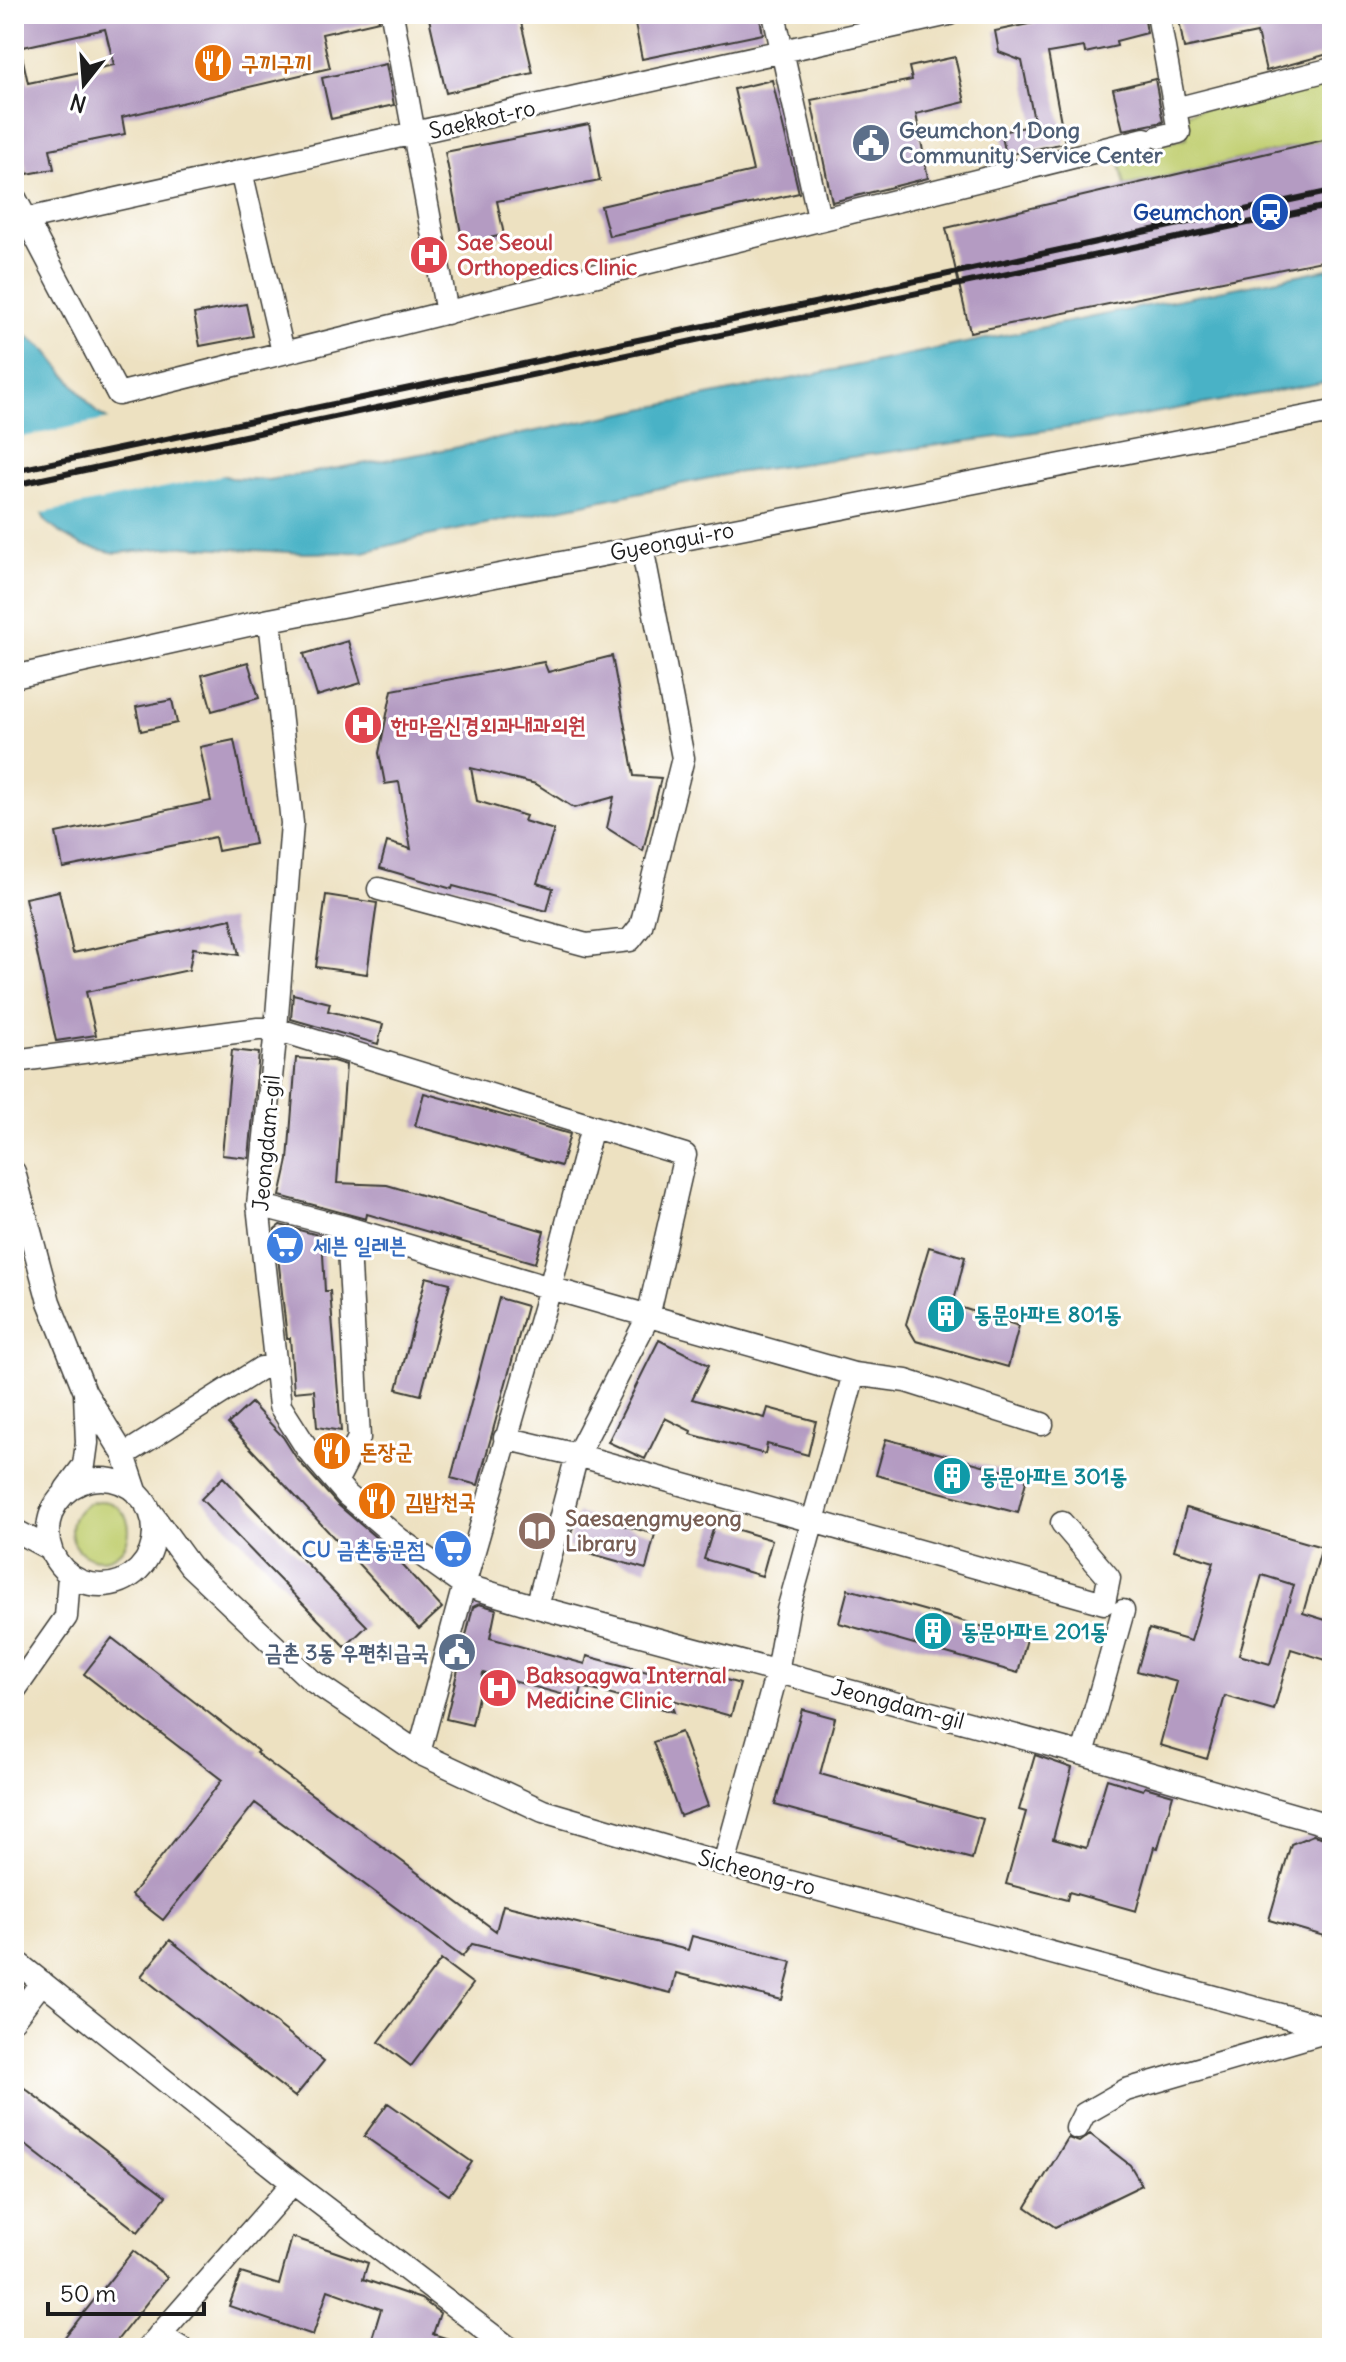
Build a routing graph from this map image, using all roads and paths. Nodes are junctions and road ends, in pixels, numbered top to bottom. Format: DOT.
graph roads {
  1 [pos="392,14"];
  2 [pos="774,14"];
  3 [pos="949,14"];
  4 [pos="1158,14"];
  5 [pos="784,49"];
  6 [pos="1332,69"];
  7 [pos="1175,109"];
  8 [pos="416,135"];
  9 [pos="241,171"];
  10 [pos="14,196"];
  11 [pos="819,218"];
  12 [pos="19,221"];
  13 [pos="447,313"];
  14 [pos="283,352"];
  15 [pos="1332,412"];
  16 [pos="642,547"];
  17 [pos="270,620"];
  18 [pos="14,677"];
  19 [pos="379,889"];
  20 [pos="276,1029"];
  21 [pos="14,1061"];
  22 [pos="592,1127"];
  23 [pos="14,1172"];
  24 [pos="258,1205"];
  25 [pos="348,1228"];
  26 [pos="550,1288"];
  27 [pos="648,1317"];
  28 [pos="274,1368"];
  29 [pos="854,1374"];
  30 [pos="85,1392"];
  31 [pos="1042,1424"];
  32 [pos="505,1438"];
  33 [pos="124,1455"];
  34 [pos="577,1455"];
  35 [pos="336,1482"];
  36 [pos="61,1497"];
  37 [pos="142,1500"];
  38 [pos="812,1522"];
  39 [pos="1062,1523"];
  40 [pos="14,1530"];
  41 [pos="50,1549"];
  42 [pos="144,1562"];
  43 [pos="190,1566"];
  44 [pos="69,1575"];
  45 [pos="95,1585"];
  46 [pos="464,1585"];
  47 [pos="537,1607"];
  48 [pos="1123,1611"];
  49 [pos="66,1617"];
  50 [pos="777,1672"];
  51 [pos="14,1691"];
  52 [pos="419,1753"];
  53 [pos="1083,1754"];
  54 [pos="1332,1826"];
  55 [pos="724,1864"];
  56 [pos="14,1960"];
  57 [pos="42,1982"];
  58 [pos="14,2019"];
  59 [pos="1332,2029"];
  60 [pos="1077,2128"];
  61 [pos="293,2183"];
  62 [pos="153,2342"];
  63 [pos="181,2348"];
  64 [pos="509,2348"];
  1 -- 8 [label="street"];
  2 -- 5 [label="street"];
  3 -- 5 [label="street, Saekkot-ro"];
  4 -- 7 [label="street"];
  5 -- 8 [label="street, Saekkot-ro"];
  5 -- 11 [label="street"];
  6 -- 7 [label="street"];
  7 -- 11 [label="street"];
  8 -- 9 [label="street, Saekkot-ro"];
  8 -- 13 [label="street"];
  9 -- 12 [label="street, Saekkot-ro"];
  9 -- 14 [label="street"];
  10 -- 12 [label="street"];
  11 -- 13 [label="street"];
  12 -- 14 [label="street"];
  13 -- 14 [label="street"];
  15 -- 16 [label="street, Gyeongui-ro"];
  16 -- 17 [label="street, Gyeongui-ro"];
  16 -- 19 [label="street"];
  17 -- 18 [label="street, Gyeongui-ro"];
  17 -- 20 [label="street, Jeongdam-gil"];
  20 -- 21 [label="street"];
  20 -- 22 [label="street"];
  20 -- 24 [label="street, Jeongdam-gil"];
  22 -- 26 [label="street"];
  22 -- 27 [label="street"];
  23 -- 30 [label="street"];
  24 -- 25 [label="street"];
  24 -- 28 [label="street, Jeongdam-gil"];
  25 -- 26 [label="street"];
  25 -- 35 [label="street"];
  26 -- 27 [label="street"];
  26 -- 32 [label="street"];
  27 -- 29 [label="street"];
  27 -- 34 [label="street"];
  28 -- 33 [label="street"];
  28 -- 35 [label="street, Jeongdam-gil"];
  29 -- 31 [label="street"];
  29 -- 38 [label="street"];
  30 -- 33 [label="street"];
  30 -- 36 [label="street"];
  32 -- 34 [label="street"];
  32 -- 46 [label="street"];
  33 -- 37 [label="street"];
  34 -- 38 [label="street"];
  34 -- 47 [label="street"];
  35 -- 46 [label="street, Jeongdam-gil"];
  36 -- 37 [label="street"];
  36 -- 41 [label="street"];
  37 -- 42 [label="street"];
  37 -- 43 [label="street, Sicheong-ro"];
  38 -- 39 [label="street"];
  38 -- 50 [label="street"];
  40 -- 41 [label="street"];
  41 -- 44 [label="street"];
  42 -- 43 [label="street"];
  42 -- 45 [label="street"];
  43 -- 52 [label="street, Sicheong-ro"];
  44 -- 45 [label="street"];
  44 -- 49 [label="street"];
  45 -- 49 [label="street"];
  46 -- 47 [label="street, Jeongdam-gil"];
  46 -- 52 [label="street"];
  47 -- 50 [label="street, Jeongdam-gil"];
  48 -- 53 [label="street"];
  49 -- 51 [label="street"];
  50 -- 53 [label="street, Jeongdam-gil"];
  50 -- 55 [label="street"];
  52 -- 55 [label="street, Sicheong-ro"];
  53 -- 54 [label="street, Jeongdam-gil"];
  55 -- 59 [label="street, Sicheong-ro"];
  56 -- 57 [label="street"];
  57 -- 58 [label="street"];
  57 -- 61 [label="street"];
  59 -- 60 [label="street"];
  61 -- 62 [label="street"];
  61 -- 64 [label="street"];
  62 -- 63 [label="street"];
}
